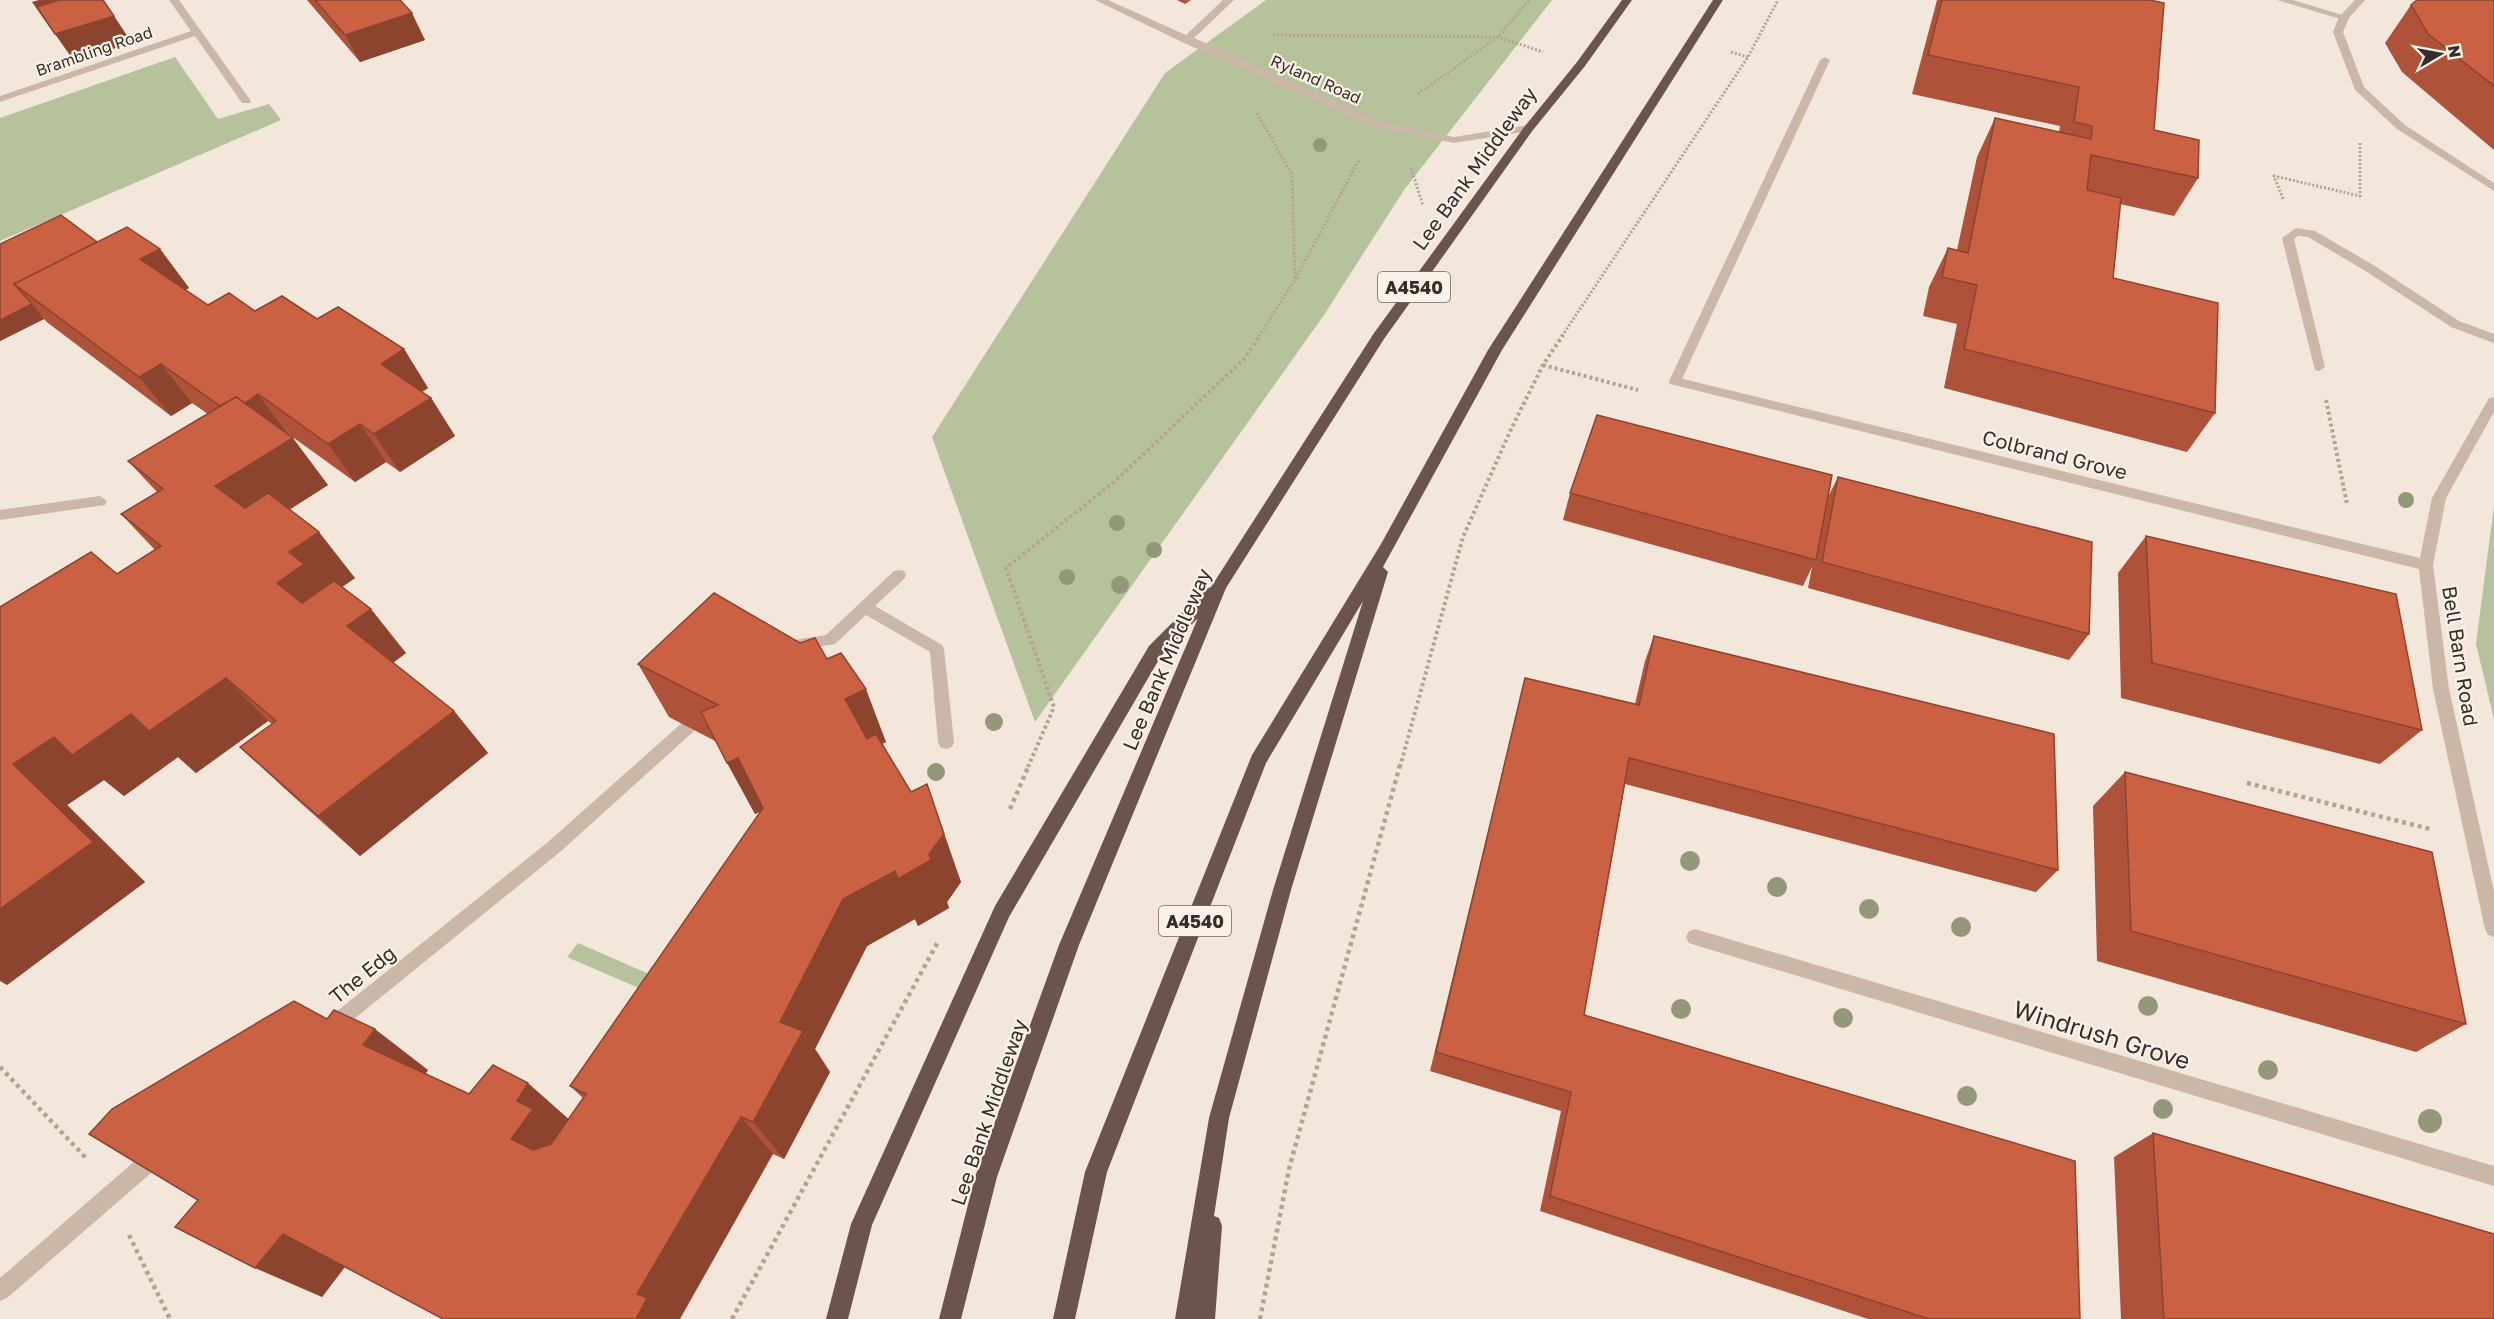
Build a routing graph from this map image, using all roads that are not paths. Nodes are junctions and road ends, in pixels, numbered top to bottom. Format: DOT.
graph roads {
  1 [pos="174,0"];
  2 [pos="1100,0"];
  3 [pos="1229,0"];
  4 [pos="1627,0"];
  5 [pos="1718,0"];
  6 [pos="2282,0"];
  7 [pos="2360,0"];
  8 [pos="2344,17"];
  9 [pos="198,32"];
  10 [pos="1186,40"];
  11 [pos="1824,60"];
  12 [pos="0,99"];
  13 [pos="246,100"];
  14 [pos="1529,128"];
  15 [pos="2494,188"];
  16 [pos="2494,339"];
  17 [pos="2319,367"];
  18 [pos="2494,401"];
  19 [pos="100,501"];
  20 [pos="0,514"];
  21 [pos="1387,548"];
  22 [pos="2426,565"];
  23 [pos="899,575"];
  24 [pos="1219,586"];
  25 [pos="864,607"];
  26 [pos="784,646"];
  27 [pos="688,727"];
  28 [pos="946,742"];
  29 [pos="2494,929"];
  30 [pos="1695,937"];
  31 [pos="315,1038"];
  32 [pos="1219,1118"];
  33 [pos="175,1138"];
  34 [pos="2494,1176"];
  35 [pos="0,1291"];
  36 [pos="837,1319"];
  37 [pos="950,1319"];
  38 [pos="1064,1319"];
  39 [pos="1186,1319"];
  40 [pos="1204,1319"];
  1 -- 9 [label="street"];
  2 -- 10 [label="street, Ryland Road"];
  3 -- 10 [label="street"];
  4 -- 14 [label="highway, Lee Bank Middleway / A4540"];
  5 -- 21 [label="highway, A4540"];
  6 -- 8 [label="street"];
  7 -- 8 [label="street"];
  8 -- 15 [label="street"];
  9 -- 12 [label="street, Brambling Road"];
  9 -- 13 [label="street"];
  10 -- 14 [label="street, Ryland Road"];
  11 -- 22 [label="street, Colbrand Grove"];
  14 -- 24 [label="highway, Lee Bank Middleway / A4540"];
  16 -- 17 [label="street"];
  18 -- 22 [label="street, Bell Barn Road"];
  19 -- 20 [label="street"];
  21 -- 32 [label="highway"];
  21 -- 38 [label="highway, A4540"];
  22 -- 29 [label="street, Bell Barn Road"];
  23 -- 25 [label="street"];
  24 -- 36 [label="highway"];
  24 -- 37 [label="highway, Lee Bank Middleway / A4540"];
  25 -- 26 [label="street"];
  25 -- 28 [label="street"];
  27 -- 31 [label="street, The Edg"];
  30 -- 34 [label="street, Windrush Grove"];
  32 -- 39 [label="highway"];
  32 -- 40 [label="highway"];
  33 -- 35 [label="street"];
}
